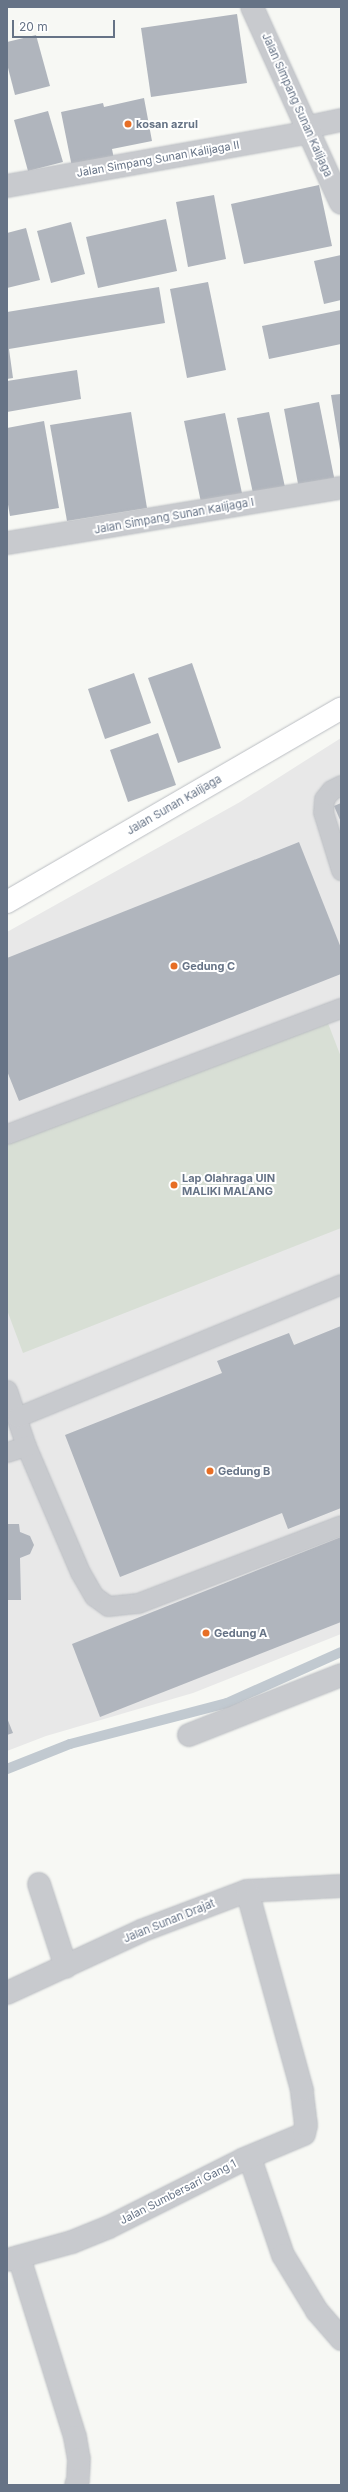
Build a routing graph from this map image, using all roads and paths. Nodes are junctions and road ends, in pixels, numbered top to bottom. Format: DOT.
graph roads {
  1 [pos="252,7"];
  2 [pos="341,120"];
  3 [pos="309,130"];
  4 [pos="7,186"];
  5 [pos="341,203"];
  6 [pos="341,488"];
  7 [pos="7,543"];
  8 [pos="341,708"];
  9 [pos="341,785"];
  10 [pos="341,870"];
  11 [pos="7,902"];
  12 [pos="341,1008"];
  13 [pos="7,1134"];
  14 [pos="341,1284"];
  15 [pos="7,1390"];
  16 [pos="16,1417"];
  17 [pos="26,1446"];
  18 [pos="7,1452"];
  19 [pos="341,1525"];
  20 [pos="341,1675"];
  21 [pos="189,1735"];
  22 [pos="39,1884"];
  23 [pos="341,1886"];
  24 [pos="247,1891"];
  25 [pos="66,1967"];
  26 [pos="7,1993"];
  27 [pos="247,2159"];
  28 [pos="13,2258"];
  29 [pos="341,2339"];
  30 [pos="76,2485"];
  1 -- 3 [label="street, Jalan Simpang Sunan Kalijaga"];
  2 -- 3 [label="street, Jalan Simpang Sunan Kalijaga II"];
  3 -- 4 [label="street, Jalan Simpang Sunan Kalijaga II"];
  3 -- 5 [label="street, Jalan Simpang Sunan Kalijaga"];
  6 -- 7 [label="street, Jalan Simpang Sunan Kalijaga I"];
  8 -- 11 [label="main road, Jalan Sunan Kalijaga"];
  9 -- 10 [label="lane"];
  12 -- 13 [label="lane"];
  14 -- 16 [label="lane"];
  15 -- 16 [label="lane"];
  16 -- 17 [label="lane"];
  17 -- 18 [label="lane"];
  17 -- 19 [label="lane"];
  20 -- 21 [label="street"];
  22 -- 25 [label="street"];
  23 -- 24 [label="street, Jalan Sunan Drajat"];
  24 -- 25 [label="street, Jalan Sunan Drajat"];
  24 -- 27 [label="street"];
  25 -- 26 [label="street, Jalan Sunan Drajat"];
  27 -- 28 [label="street, Jalan Sumbersari Gang 1"];
  27 -- 29 [label="street, Jalan Sumbersari Gang 1"];
  28 -- 30 [label="street"];
}
